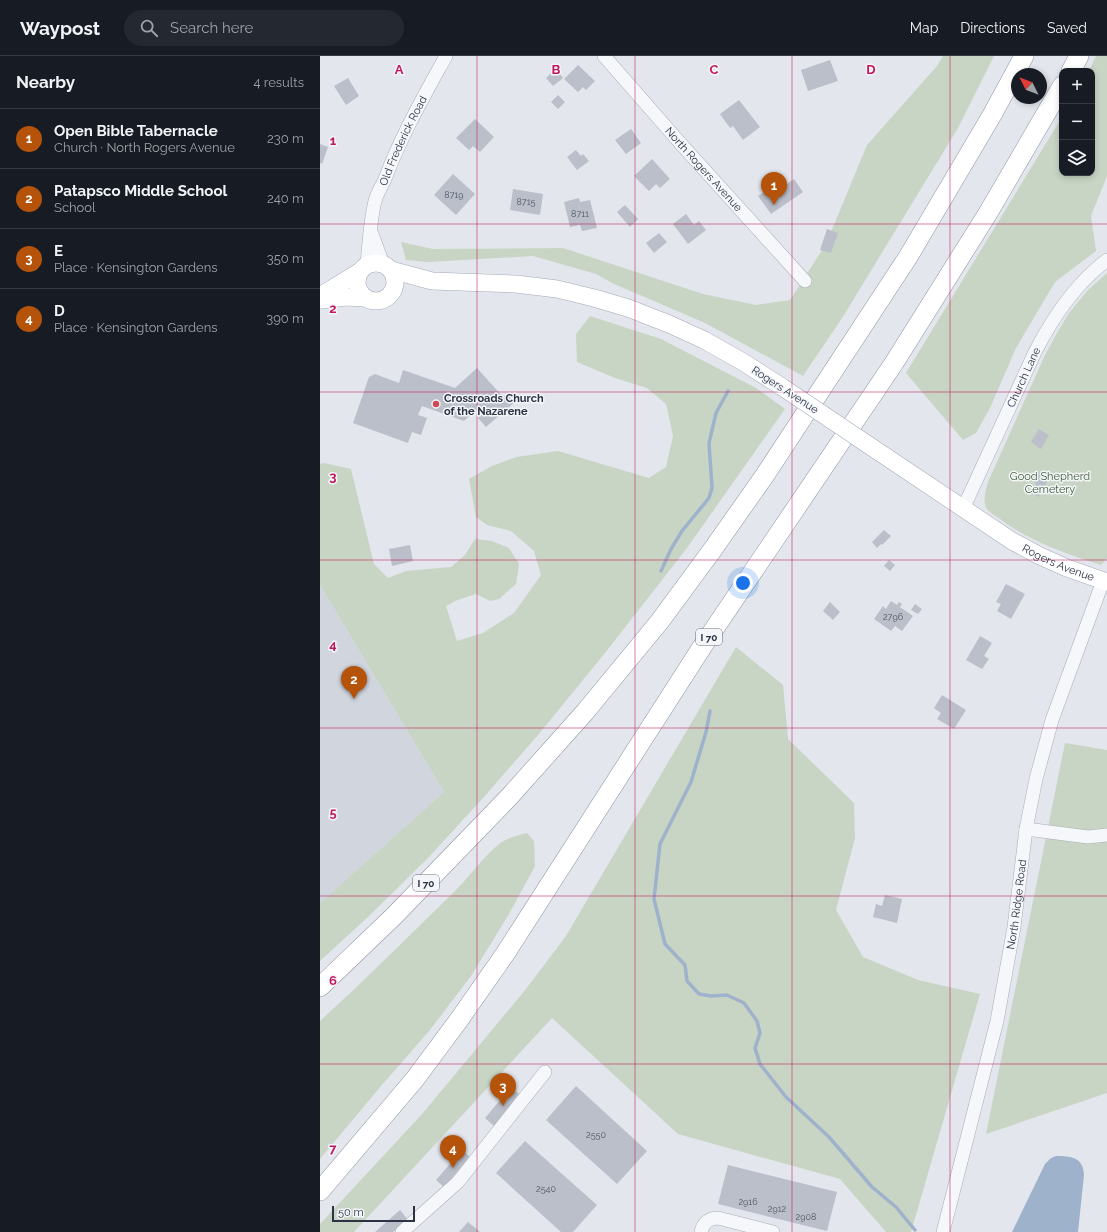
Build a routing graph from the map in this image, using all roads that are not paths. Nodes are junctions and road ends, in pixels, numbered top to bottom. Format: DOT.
graph roads {
  1 [pos="446,56"];
  2 [pos="604,56"];
  3 [pos="1024,56"];
  4 [pos="1079,56"];
  5 [pos="1073,68"];
  6 [pos="1059,91"];
  7 [pos="1107,260"];
  8 [pos="375,268"];
  9 [pos="805,280"];
  10 [pos="432,281"];
  11 [pos="391,293"];
  12 [pos="320,296"];
  13 [pos="366,298"];
  14 [pos="320,300"];
  15 [pos="963,509"];
  16 [pos="1105,582"];
  17 [pos="1026,829"];
  18 [pos="1107,835"];
  19 [pos="322,985"];
  20 [pos="545,1072"];
  21 [pos="335,1174"];
  22 [pos="320,1188"];
  23 [pos="320,1192"];
  24 [pos="705,1226"];
  25 [pos="402,1232"];
  26 [pos="773,1232"];
  27 [pos="943,1232"];
  1 -- 8 [label="street, Old Frederick Road"];
  2 -- 9 [label="street, North Rogers Avenue"];
  3 -- 19 [label="highway, I 70"];
  4 -- 5 [label="highway"];
  6 -- 21 [label="highway, I 70"];
  7 -- 15 [label="street, Church Lane"];
  8 -- 10 [label="main road, Rogers Avenue"];
  8 -- 11 [label="main road"];
  8 -- 12 [label="main road"];
  8 -- 13 [label="main road"];
  10 -- 11 [label="main road, Rogers Avenue"];
  10 -- 15 [label="main road, Rogers Avenue, bridge"];
  11 -- 13 [label="main road"];
  13 -- 14 [label="main road"];
  15 -- 16 [label="main road, Rogers Avenue"];
  16 -- 17 [label="street, North Ridge Road"];
  17 -- 18 [label="street"];
  17 -- 27 [label="street, North Ridge Road"];
  20 -- 25 [label="street"];
  21 -- 22 [label="highway, I 70"];
  21 -- 23 [label="highway"];
  24 -- 26 [label="street"];
}
